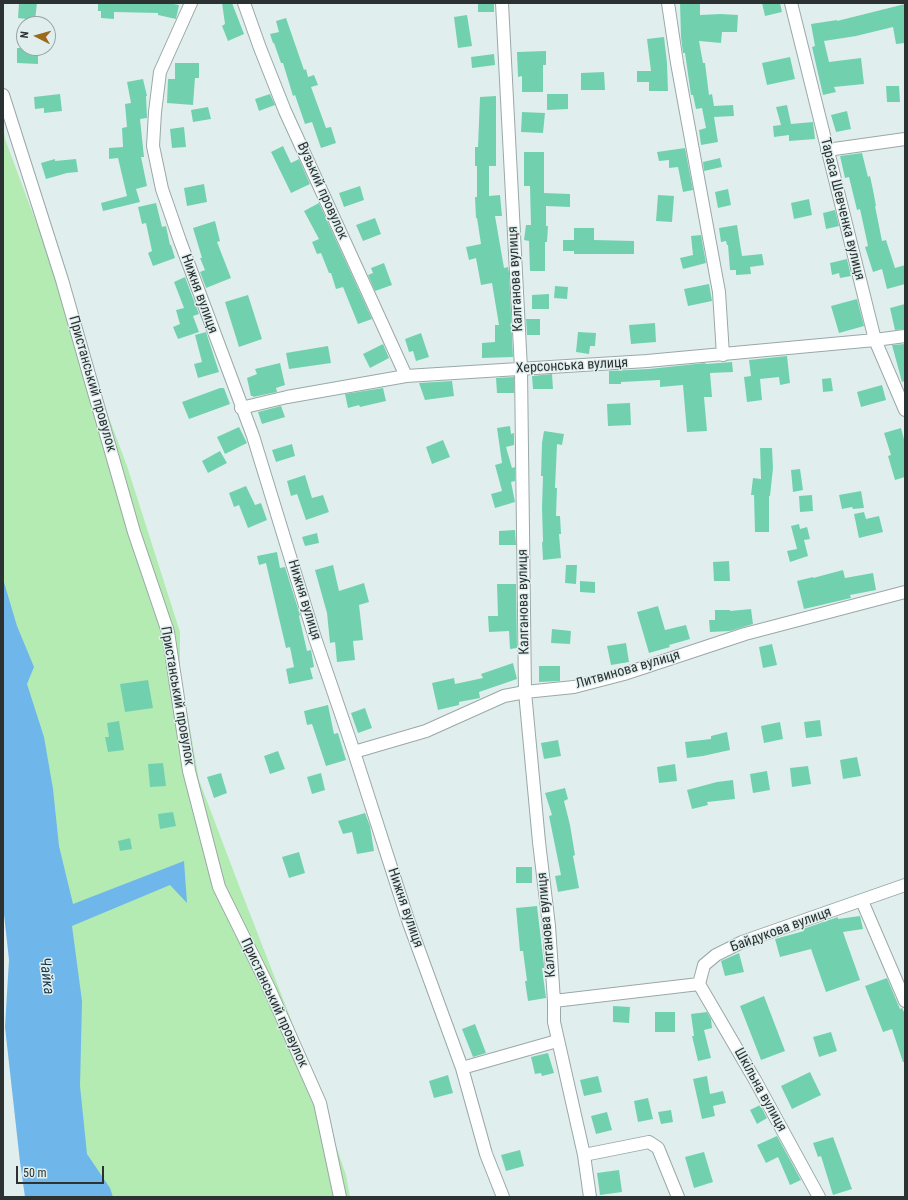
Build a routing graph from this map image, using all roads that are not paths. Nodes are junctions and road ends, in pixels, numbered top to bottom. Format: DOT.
graph roads {
  1 [pos="192,3"];
  2 [pos="244,3"];
  3 [pos="502,3"];
  4 [pos="668,3"];
  5 [pos="791,3"];
  6 [pos="3,95"];
  7 [pos="905,139"];
  8 [pos="827,150"];
  9 [pos="905,336"];
  10 [pos="875,340"];
  11 [pos="722,355"];
  12 [pos="521,369"];
  13 [pos="406,376"];
  14 [pos="241,408"];
  15 [pos="905,410"];
  16 [pos="905,592"];
  17 [pos="525,692"];
  18 [pos="354,752"];
  19 [pos="905,885"];
  20 [pos="862,901"];
  21 [pos="699,984"];
  22 [pos="554,1001"];
  23 [pos="905,1001"];
  24 [pos="557,1041"];
  25 [pos="462,1068"];
  26 [pos="584,1155"];
  27 [pos="340,1197"];
  28 [pos="503,1197"];
  29 [pos="590,1197"];
  30 [pos="678,1197"];
  31 [pos="819,1197"];
  1 -- 14 [label="street, Нижня вулиця"];
  2 -- 13 [label="street, Вузький провулок"];
  3 -- 12 [label="street, Калганова вулиця"];
  4 -- 11 [label="street"];
  5 -- 8 [label="street, Тараса Шевченка вулиця"];
  6 -- 27 [label="street, Пристанський провулок"];
  7 -- 8 [label="street"];
  8 -- 10 [label="street, Тараса Шевченка вулиця"];
  9 -- 10 [label="street, Херсонська вулиця"];
  10 -- 11 [label="street, Херсонська вулиця"];
  10 -- 15 [label="street, Тараса Шевченка вулиця"];
  11 -- 12 [label="street, Херсонська вулиця"];
  12 -- 13 [label="street, Херсонська вулиця"];
  12 -- 17 [label="street, Калганова вулиця"];
  13 -- 14 [label="street, Херсонська вулиця"];
  14 -- 18 [label="street, Нижня вулиця"];
  16 -- 17 [label="street, Литвинова вулиця"];
  17 -- 18 [label="street, Литвинова вулиця"];
  17 -- 22 [label="street, Калганова вулиця"];
  18 -- 25 [label="street, Нижня вулиця"];
  19 -- 20 [label="street, Байдукова вулиця"];
  20 -- 21 [label="street, Байдукова вулиця"];
  20 -- 23 [label="street"];
  21 -- 22 [label="street"];
  21 -- 31 [label="street, Шкільна вулиця"];
  22 -- 24 [label="street, Калганова вулиця"];
  24 -- 25 [label="street"];
  24 -- 26 [label="street, Калганова вулиця"];
  25 -- 28 [label="street, Нижня вулиця"];
  26 -- 29 [label="street, Калганова вулиця"];
  26 -- 30 [label="street"];
}
